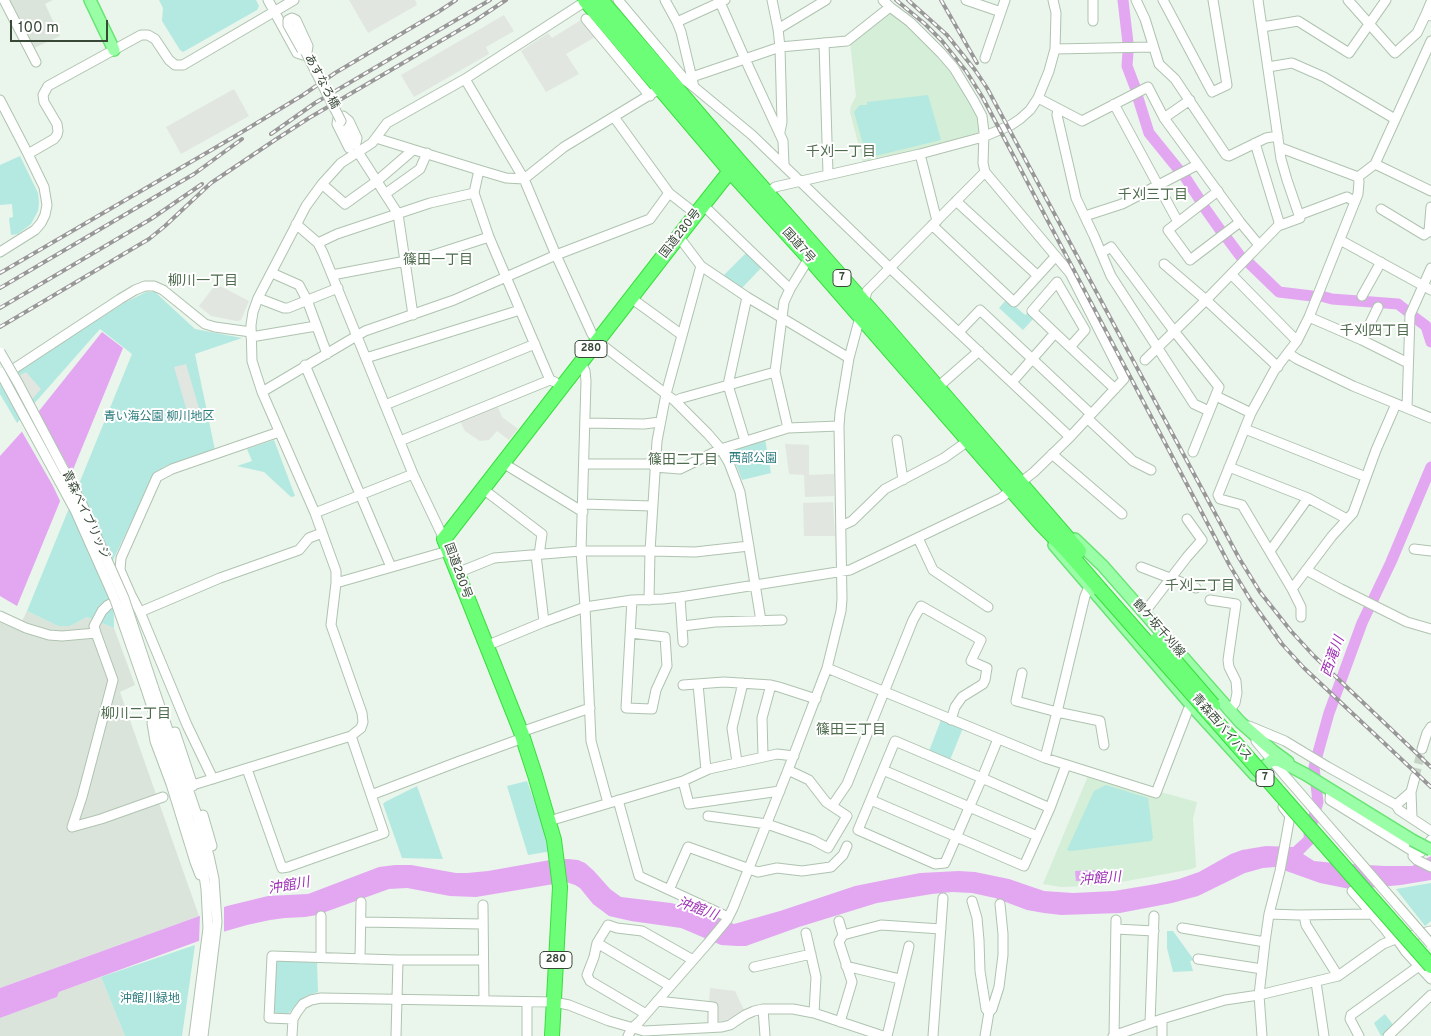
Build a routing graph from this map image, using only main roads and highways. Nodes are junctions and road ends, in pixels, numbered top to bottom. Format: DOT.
graph roads {
  1 [pos="90,0"];
  2 [pos="601,0"];
  3 [pos="586,1"];
  4 [pos="114,50"];
  5 [pos="657,85"];
  6 [pos="735,167"];
  7 [pos="763,198"];
  8 [pos="1016,486"];
  9 [pos="1099,586"];
  10 [pos="1303,773"];
  11 [pos="1431,850"];
  12 [pos="1431,953"];
  13 [pos="1425,966"];
  14 [pos="552,1036"];
  1 -- 4 [label="main road"];
  2 -- 5 [label="highway, 国道7号 / 7"];
  3 -- 5 [label="highway, 国道7号 / 7"];
  5 -- 6 [label="highway, 国道7号 / 7"];
  5 -- 6 [label="highway, 国道7号 / 7"];
  6 -- 7 [label="highway, 国道7号 / 7"];
  6 -- 14 [label="highway, 国道280号 / 280"];
  7 -- 8 [label="highway, 国道7号 / 7"];
  7 -- 8 [label="highway, 国道7号 / 7"];
  8 -- 9 [label="highway, 青森西バイパス / 7"];
  8 -- 9 [label="highway, 青森西バイパス / 7"];
  8 -- 10 [label="main road, 鶴ケ坂千刈線"];
  9 -- 10 [label="main road, 鶴ケ坂千刈線"];
  9 -- 12 [label="highway, 青森西バイパス / 7, bridge"];
  9 -- 13 [label="highway, 青森西バイパス / 7, bridge"];
  10 -- 11 [label="main road, 鶴ケ坂千刈線, bridge"];
}
